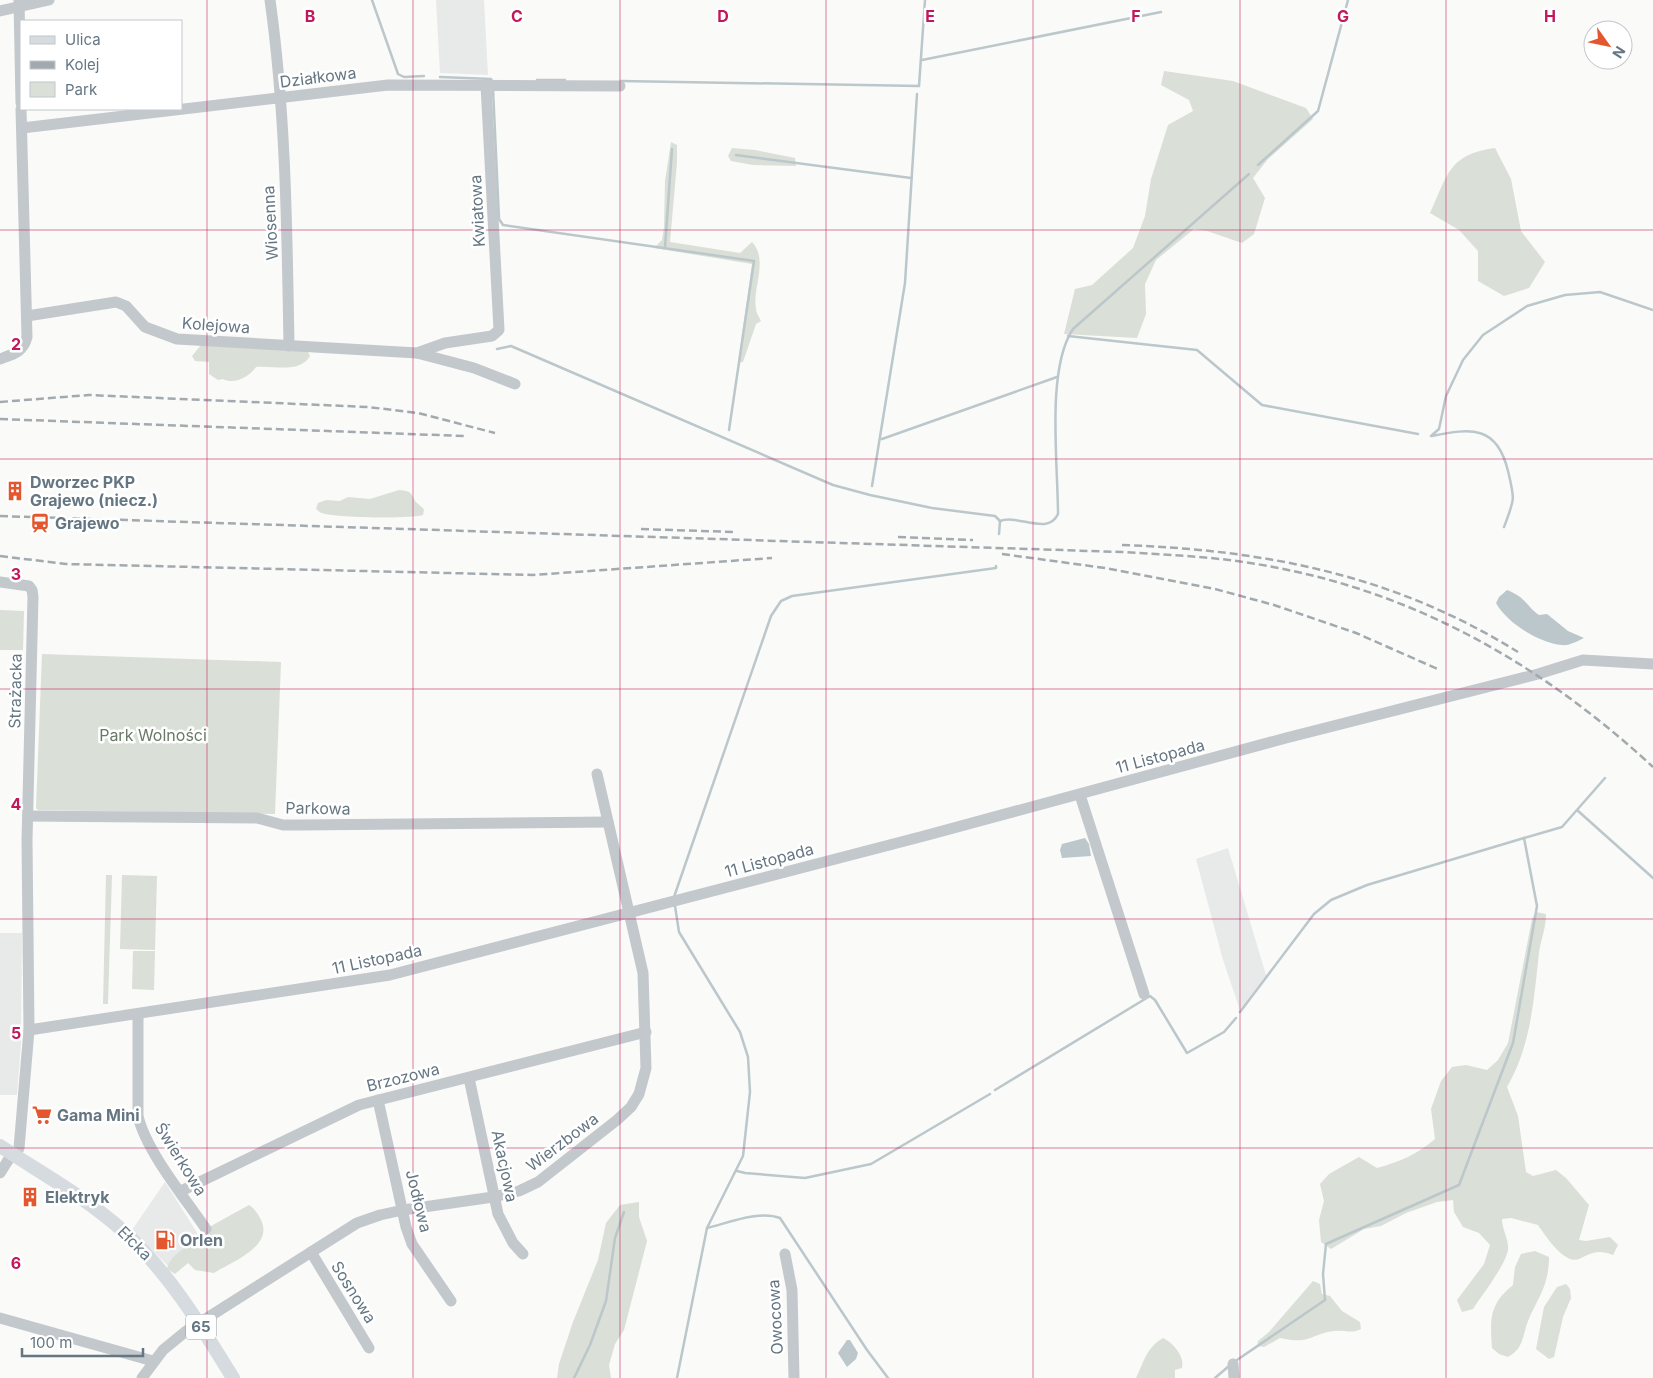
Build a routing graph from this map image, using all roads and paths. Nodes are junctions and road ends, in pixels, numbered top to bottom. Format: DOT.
graph roads {
  1 [pos="49,0"];
  2 [pos="270,0"];
  3 [pos="19,4"];
  4 [pos="0,11"];
  5 [pos="20,54"];
  6 [pos="486,85"];
  7 [pos="620,86"];
  8 [pos="280,98"];
  9 [pos="182,109"];
  10 [pos="21,110"];
  11 [pos="177,110"];
  12 [pos="22,128"];
  13 [pos="26,316"];
  14 [pos="497,334"];
  15 [pos="290,346"];
  16 [pos="417,353"];
  17 [pos="0,359"];
  18 [pos="515,384"];
  19 [pos="0,582"];
  20 [pos="1653,664"];
  21 [pos="597,774"];
  22 [pos="1080,795"];
  23 [pos="28,816"];
  24 [pos="608,822"];
  25 [pos="630,913"];
  26 [pos="1144,994"];
  27 [pos="138,1014"];
  28 [pos="29,1030"];
  29 [pos="646,1032"];
  30 [pos="469,1078"];
  31 [pos="378,1100"];
  32 [pos="0,1146"];
  33 [pos="9,1156"];
  34 [pos="0,1173"];
  35 [pos="180,1191"];
  36 [pos="493,1197"];
  37 [pos="403,1210"];
  38 [pos="206,1229"];
  39 [pos="311,1252"];
  40 [pos="524,1254"];
  41 [pos="786,1254"];
  42 [pos="451,1301"];
  43 [pos="0,1318"];
  44 [pos="195,1325"];
  45 [pos="369,1348"];
  46 [pos="153,1360"];
  47 [pos="1233,1364"];
  48 [pos="142,1378"];
  49 [pos="232,1378"];
  50 [pos="794,1378"];
  51 [pos="1234,1378"];
  1 -- 3 [label="street"];
  2 -- 8 [label="street, Wiosenna"];
  3 -- 4 [label="street"];
  3 -- 5 [label="street"];
  6 -- 7 [label="street, Działkowa"];
  6 -- 8 [label="street, Działkowa"];
  6 -- 14 [label="street, Kwiatowa"];
  8 -- 9 [label="street, Działkowa"];
  8 -- 15 [label="street, Wiosenna"];
  10 -- 12 [label="street"];
  11 -- 12 [label="street, Działkowa"];
  12 -- 13 [label="street"];
  13 -- 15 [label="street, Kolejowa"];
  13 -- 17 [label="street"];
  14 -- 16 [label="street, Kolejowa"];
  15 -- 16 [label="street, Kolejowa"];
  16 -- 18 [label="street, Kolejowa"];
  19 -- 23 [label="street, Strażacka"];
  20 -- 22 [label="street, 11 Listopada"];
  21 -- 24 [label="street, Wierzbowa"];
  22 -- 25 [label="street, 11 Listopada"];
  22 -- 26 [label="street"];
  23 -- 24 [label="street, Parkowa"];
  23 -- 28 [label="street, Strażacka"];
  24 -- 25 [label="street, Wierzbowa"];
  25 -- 27 [label="street, 11 Listopada"];
  25 -- 29 [label="street, Wierzbowa"];
  27 -- 28 [label="street, 11 Listopada"];
  27 -- 35 [label="street, Świerkowa"];
  28 -- 33 [label="street, Strażacka"];
  29 -- 30 [label="street, Brzozowa"];
  29 -- 36 [label="street, Wierzbowa"];
  30 -- 31 [label="street, Brzozowa"];
  30 -- 36 [label="street, Akacjowa"];
  31 -- 35 [label="street, Brzozowa"];
  31 -- 37 [label="street, Jodłowa"];
  32 -- 33 [label="main road, Ełcka / 65"];
  33 -- 34 [label="street, Strażacka"];
  33 -- 44 [label="main road, Ełcka / 65"];
  35 -- 38 [label="street, Świerkowa"];
  36 -- 37 [label="street, Wierzbowa"];
  36 -- 40 [label="street, Akacjowa"];
  37 -- 39 [label="street, Wierzbowa"];
  37 -- 42 [label="street, Jodłowa"];
  39 -- 44 [label="street, Wierzbowa"];
  39 -- 45 [label="street, Sosnowa"];
  41 -- 50 [label="street, Owocowa"];
  43 -- 46 [label="street"];
  44 -- 46 [label="street, Wierzbowa"];
  44 -- 49 [label="main road, Ełcka / 65"];
  46 -- 48 [label="street, Wierzbowa"];
  47 -- 51 [label="street"];
}
